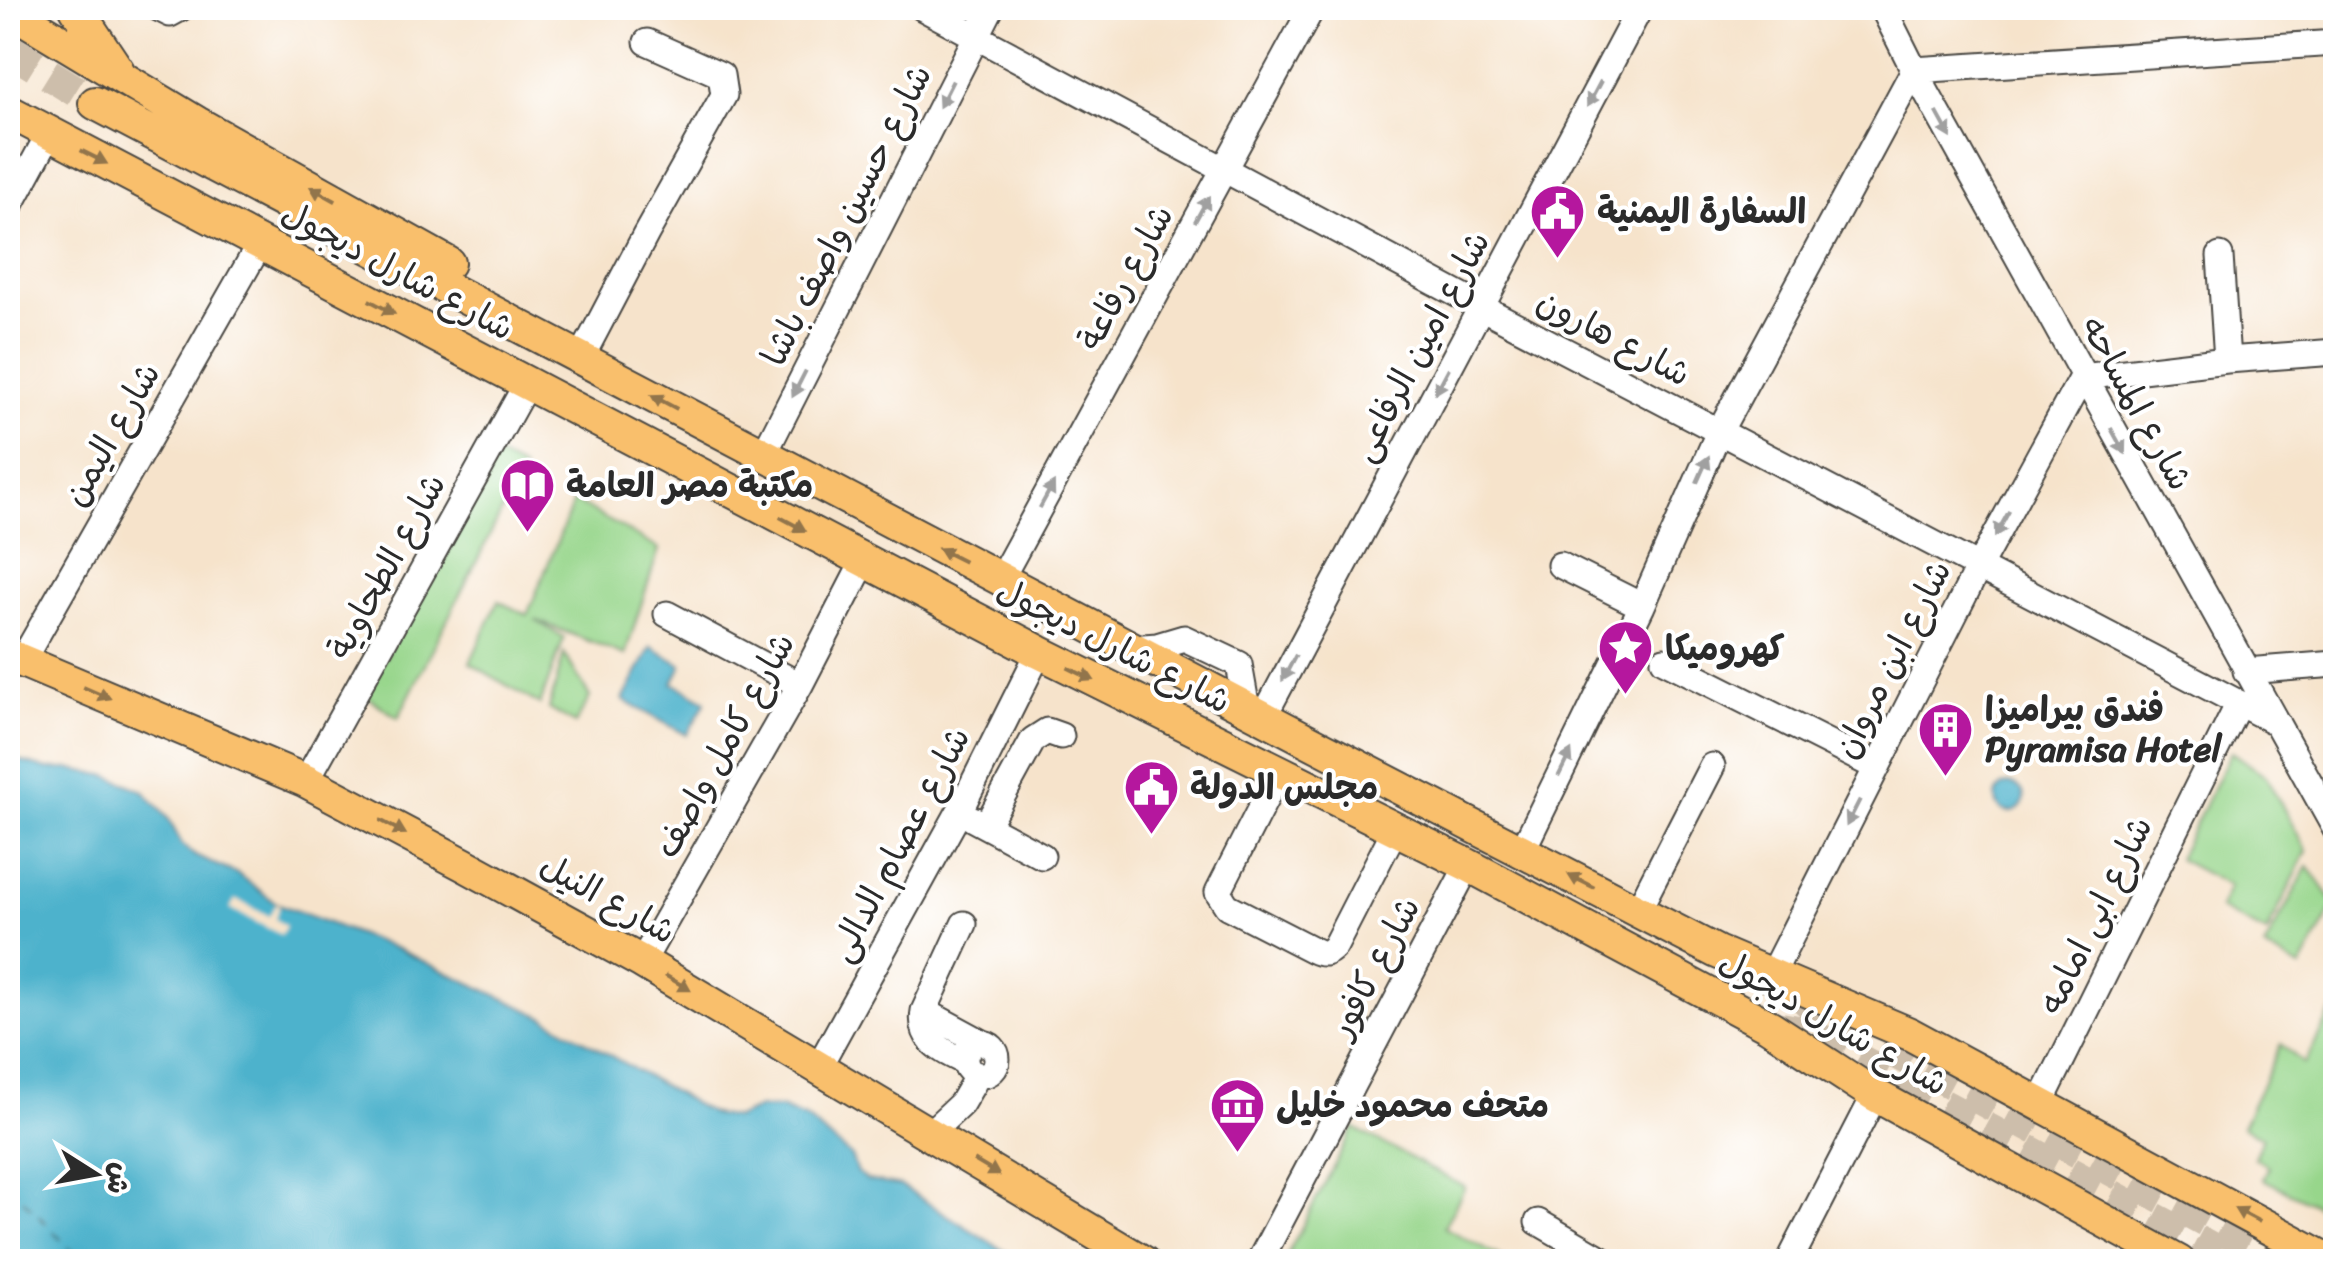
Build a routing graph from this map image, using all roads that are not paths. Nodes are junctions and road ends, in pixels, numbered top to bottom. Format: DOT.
graph roads {
  1 [pos="76,8"];
  2 [pos="158,8"];
  3 [pos="180,8"];
  4 [pos="924,8"];
  5 [pos="990,8"];
  6 [pos="1312,8"];
  7 [pos="1640,8"];
  8 [pos="1883,8"];
  9 [pos="8,9"];
  10 [pos="977,34"];
  11 [pos="647,42"];
  12 [pos="2336,43"];
  13 [pos="1914,70"];
  14 [pos="124,79"];
  15 [pos="95,103"];
  16 [pos="8,111"];
  17 [pos="49,134"];
  18 [pos="1223,170"];
  19 [pos="8,210"];
  20 [pos="261,242"];
  21 [pos="2220,256"];
  22 [pos="1481,307"];
  23 [pos="548,340"];
  24 [pos="2336,352"];
  25 [pos="581,358"];
  26 [pos="2226,360"];
  27 [pos="2082,377"];
  28 [pos="526,385"];
  29 [pos="1719,432"];
  30 [pos="764,454"];
  31 [pos="864,561"];
  32 [pos="1560,565"];
  33 [pos="1978,568"];
  34 [pos="1000,580"];
  35 [pos="1642,606"];
  36 [pos="667,614"];
  37 [pos="1038,652"];
  38 [pos="15,658"];
  39 [pos="1664,660"];
  40 [pos="2336,664"];
  41 [pos="2246,671"];
  42 [pos="800,685"];
  43 [pos="2239,703"];
  44 [pos="1255,713"];
  45 [pos="2277,722"];
  46 [pos="1062,736"];
  47 [pos="1712,766"];
  48 [pos="1876,767"];
  49 [pos="1278,772"];
  50 [pos="306,782"];
  51 [pos="959,812"];
  52 [pos="986,826"];
  53 [pos="1395,830"];
  54 [pos="2336,830"];
  55 [pos="1522,851"];
  56 [pos="1042,856"];
  57 [pos="1468,865"];
  58 [pos="1638,910"];
  59 [pos="964,924"];
  60 [pos="642,962"];
  61 [pos="1771,976"];
  62 [pos="819,1066"];
  63 [pos="1875,1095"];
  64 [pos="2040,1104"];
  65 [pos="930,1134"];
  66 [pos="1538,1222"];
  67 [pos="1143,1262"];
  68 [pos="1259,1262"];
  69 [pos="1607,1262"];
  70 [pos="1789,1262"];
  71 [pos="2179,1262"];
  72 [pos="2332,1262"];
  1 -- 14 [label="main road"];
  2 -- 3 [label="street"];
  4 -- 10 [label="street, شارع هارون"];
  5 -- 10 [label="street, شارع حسين واصف باشا"];
  6 -- 18 [label="street, شارع رفاعة"];
  7 -- 22 [label="street, شارع امين الرفاعى, one-way"];
  8 -- 13 [label="street, شارع المساحه"];
  9 -- 14 [label="main road, شارع شارل ديجول"];
  10 -- 18 [label="street, شارع هارون"];
  10 -- 30 [label="street, شارع حسين واصف باشا, one-way"];
  11 -- 25 [label="street"];
  12 -- 13 [label="street"];
  13 -- 27 [label="street, شارع المساحه, one-way"];
  13 -- 29 [label="street"];
  23 -- 14 [label="main road, شارع شارل ديجول, one-way"];
  15 -- 23 [label="main road, شارع شارل ديجول"];
  16 -- 17 [label="main road, شارع شارل ديجول"];
  17 -- 19 [label="street"];
  17 -- 20 [label="main road, شارع شارل ديجول, one-way"];
  18 -- 22 [label="street, شارع هارون"];
  34 -- 18 [label="street, شارع رفاعة, one-way"];
  20 -- 28 [label="main road, شارع شارل ديجول, one-way"];
  20 -- 38 [label="street, شارع اليمن"];
  21 -- 26 [label="street"];
  22 -- 29 [label="street, شارع هارون"];
  22 -- 44 [label="street, شارع امين الرفاعى, one-way"];
  23 -- 25 [label="main road, شارع شارل ديجول"];
  24 -- 26 [label="street"];
  30 -- 25 [label="main road, شارع شارل ديجول, one-way"];
  26 -- 27 [label="street"];
  27 -- 33 [label="street, شارع ابن مروان, one-way"];
  27 -- 41 [label="street, شارع المساحه, one-way"];
  28 -- 31 [label="main road, شارع شارل ديجول, one-way"];
  28 -- 50 [label="street, شارع الطحاوية"];
  29 -- 33 [label="street, شارع هارون"];
  35 -- 29 [label="street, one-way"];
  34 -- 30 [label="main road, شارع شارل ديجول, one-way"];
  31 -- 37 [label="main road, شارع شارل ديجول"];
  31 -- 42 [label="street, شارع كامل واصف"];
  32 -- 35 [label="street"];
  33 -- 43 [label="street, شارع هارون"];
  33 -- 48 [label="street, شارع ابن مروان"];
  34 -- 44 [label="main road, شارع شارل ديجول"];
  55 -- 35 [label="street, one-way"];
  36 -- 42 [label="street"];
  37 -- 49 [label="main road, شارع شارل ديجول, one-way"];
  37 -- 51 [label="street, شارع عصام الدالى"];
  38 -- 50 [label="main road, شارع النيل, one-way"];
  39 -- 48 [label="street"];
  40 -- 41 [label="street"];
  41 -- 45 [label="street, شارع المساحه"];
  42 -- 60 [label="street, شارع كامل واصف"];
  43 -- 45 [label="street, شارع هارون"];
  43 -- 64 [label="street, شارع ابى امامه"];
  44 -- 55 [label="main road, شارع شارل ديجول"];
  45 -- 54 [label="street, شارع المساحه"];
  46 -- 52 [label="street"];
  47 -- 58 [label="street"];
  48 -- 61 [label="street, شارع ابن مروان, one-way"];
  49 -- 53 [label="main road, شارع شارل ديجول"];
  49 -- 53 [label="street"];
  50 -- 60 [label="main road, شارع النيل, one-way"];
  51 -- 52 [label="street"];
  51 -- 62 [label="street, شارع عصام الدالى"];
  52 -- 56 [label="street"];
  53 -- 57 [label="main road, شارع شارل ديجول"];
  58 -- 55 [label="main road, شارع شارل ديجول, one-way"];
  57 -- 63 [label="main road, شارع شارل ديجول"];
  57 -- 68 [label="street, شارع كافور"];
  58 -- 61 [label="main road, شارع شارل ديجول"];
  59 -- 65 [label="street"];
  60 -- 62 [label="main road, شارع النيل, one-way"];
  61 -- 64 [label="main road, شارع شارل ديجول"];
  62 -- 65 [label="main road, شارع النيل"];
  63 -- 70 [label="street"];
  63 -- 71 [label="main road, شارع شارل ديجول"];
  72 -- 64 [label="main road, شارع شارل ديجول, one-way"];
  65 -- 67 [label="main road, شارع النيل, one-way"];
  66 -- 69 [label="street"];
}
